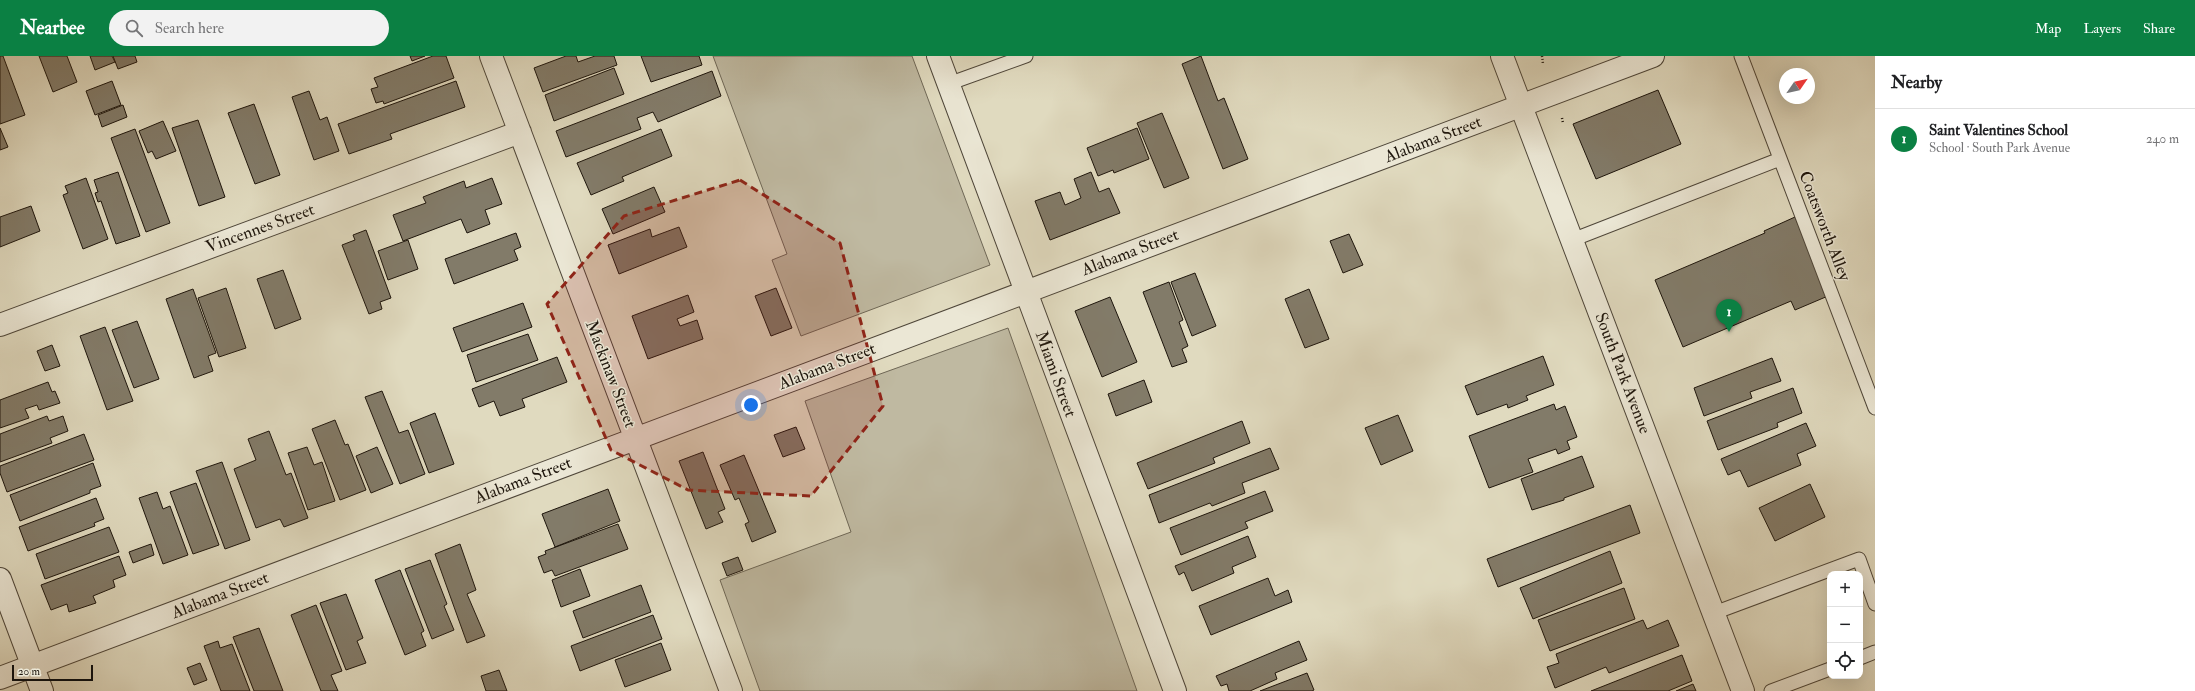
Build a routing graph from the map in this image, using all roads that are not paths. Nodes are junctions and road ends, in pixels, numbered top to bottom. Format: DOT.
graph roads {
  1 [pos="491,56"];
  2 [pos="938,56"];
  3 [pos="1026,56"];
  4 [pos="1502,56"];
  5 [pos="1653,56"];
  6 [pos="1741,56"];
  7 [pos="948,84"];
  8 [pos="1521,106"];
  9 [pos="520,132"];
  10 [pos="1780,159"];
  11 [pos="1572,240"];
  12 [pos="1027,291"];
  13 [pos="0,325"];
  14 [pos="1875,408"];
  15 [pos="635,438"];
  16 [pos="0,579"];
  17 [pos="1875,604"];
  18 [pos="1714,614"];
  19 [pos="1875,652"];
  20 [pos="1863,657"];
  21 [pos="33,665"];
  22 [pos="1827,670"];
  23 [pos="0,678"];
  24 [pos="42,691"];
  25 [pos="731,691"];
  26 [pos="1175,691"];
  27 [pos="1743,691"];
  28 [pos="1771,691"];
  1 -- 9 [label="street, Mackinaw Street"];
  2 -- 7 [label="street, Miami Street"];
  3 -- 7 [label="lane"];
  4 -- 8 [label="street, South Park Avenue"];
  5 -- 8 [label="street, Alabama Street"];
  6 -- 10 [label="lane, Coatsworth Alley"];
  7 -- 12 [label="street, Miami Street"];
  8 -- 11 [label="street, South Park Avenue"];
  8 -- 12 [label="street, Alabama Street"];
  9 -- 13 [label="street, Vincennes Street"];
  9 -- 15 [label="street, Mackinaw Street"];
  10 -- 11 [label="lane"];
  10 -- 14 [label="lane, Coatsworth Alley"];
  11 -- 18 [label="street, South Park Avenue"];
  12 -- 15 [label="street, Alabama Street"];
  12 -- 26 [label="street, Miami Street"];
  15 -- 21 [label="street, Alabama Street"];
  15 -- 25 [label="street, Mackinaw Street"];
  16 -- 21 [label="street"];
  17 -- 18 [label="lane"];
  18 -- 27 [label="street, South Park Avenue"];
  19 -- 20 [label="lane"];
  21 -- 23 [label="street, Alabama Street"];
  21 -- 24 [label="street"];
  22 -- 28 [label="lane"];
}
